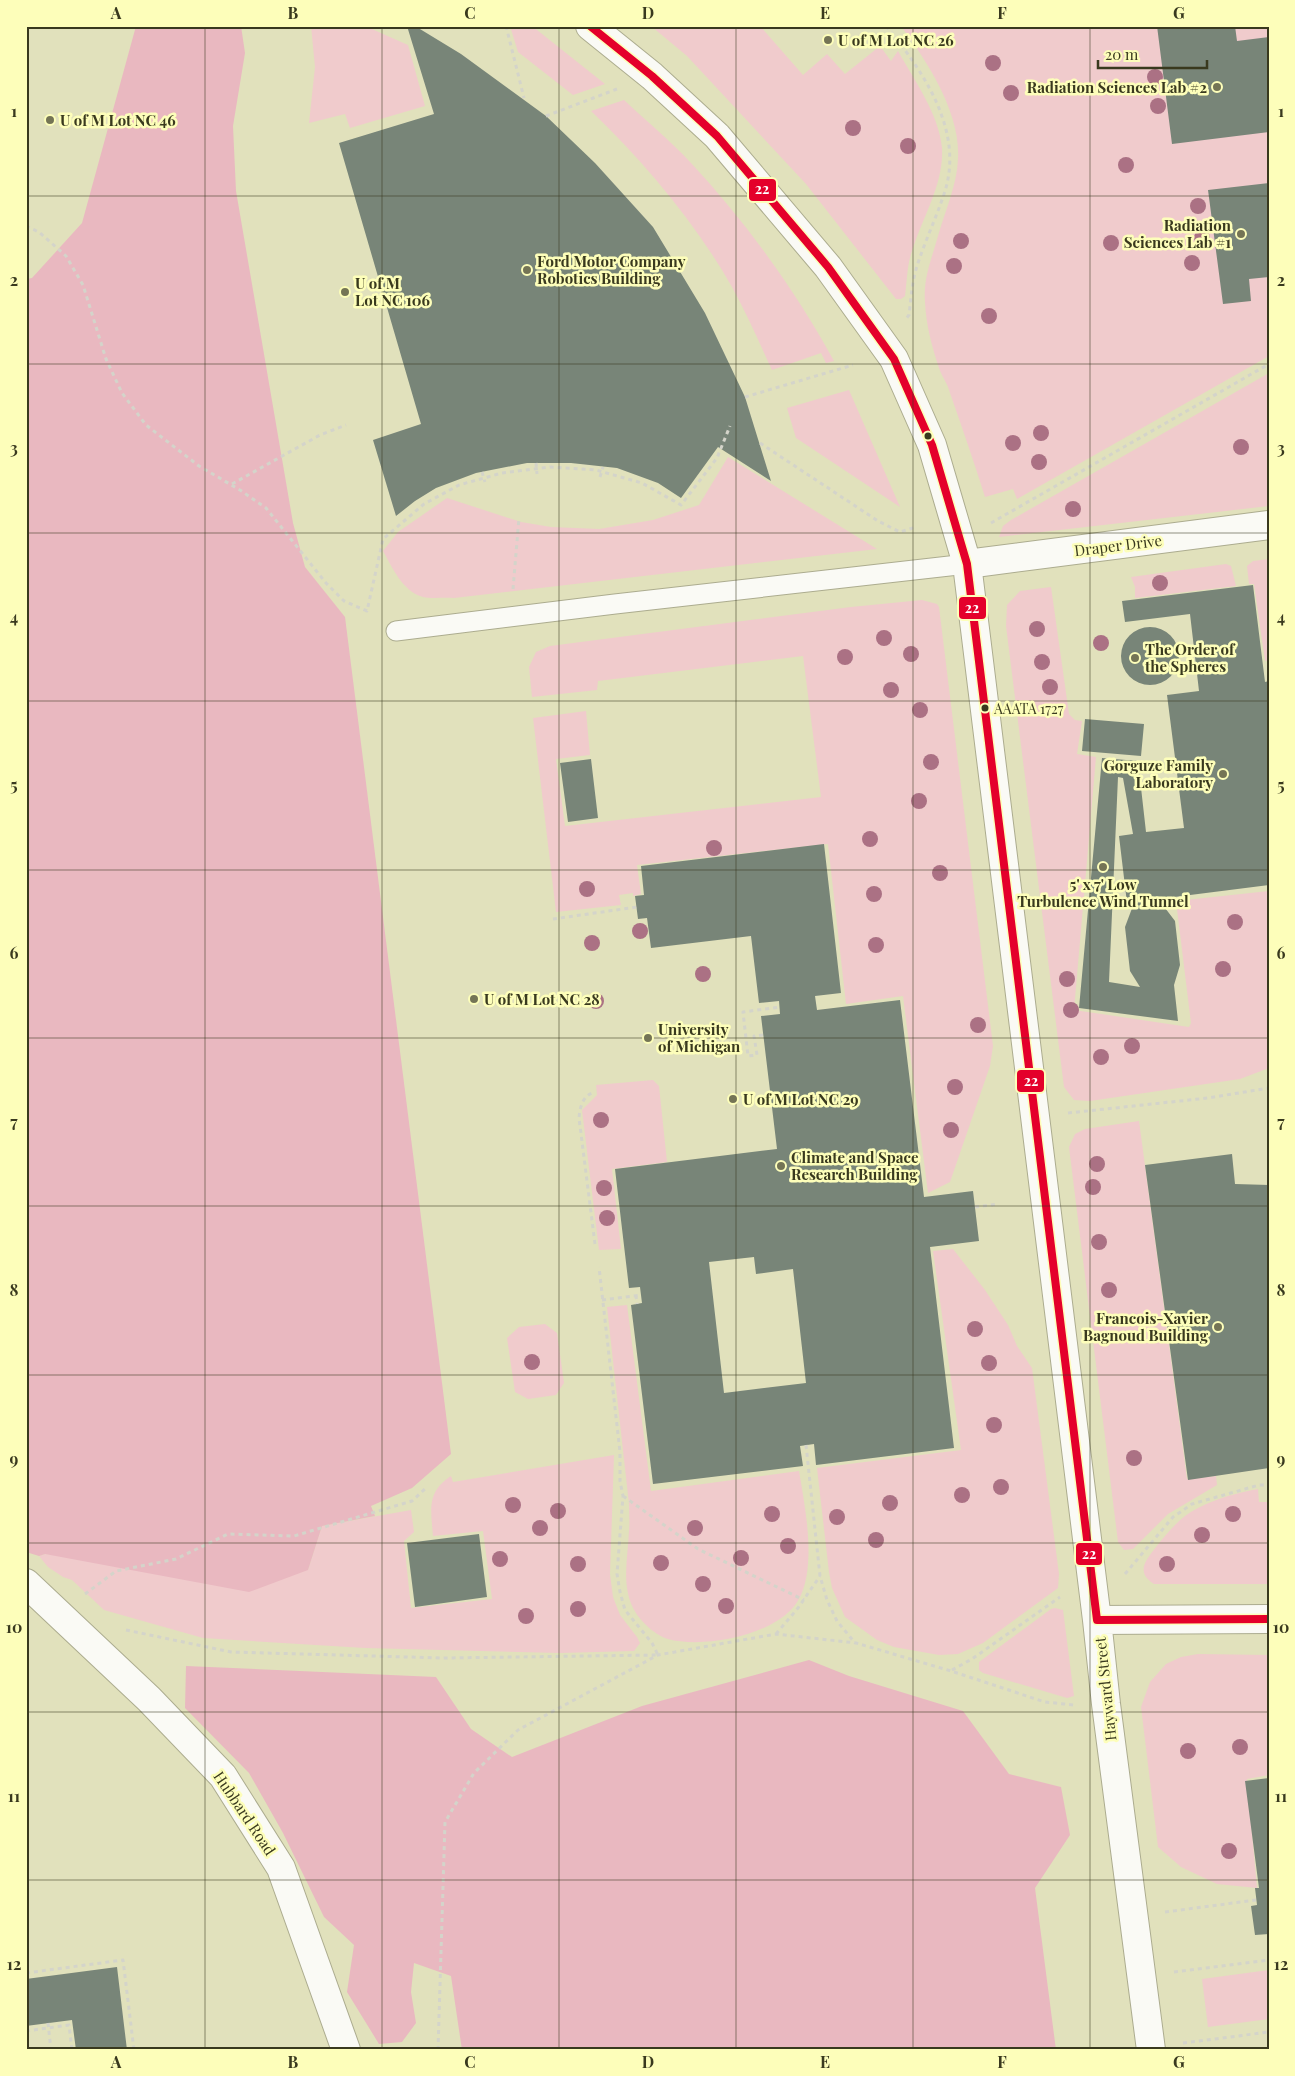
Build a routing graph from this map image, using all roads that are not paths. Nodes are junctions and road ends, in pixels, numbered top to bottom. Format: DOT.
graph roads {
  1 [pos="590,26"];
  2 [pos="1269,525"];
  3 [pos="966,564"];
  4 [pos="396,631"];
  5 [pos="26,1583"];
  6 [pos="1269,1619"];
  7 [pos="1097,1620"];
  8 [pos="1163,2047"];
  9 [pos="346,2050"];
  1 -- 3 [label="street, Hayward Street"];
  2 -- 3 [label="street, Draper Drive"];
  3 -- 4 [label="lane"];
  3 -- 7 [label="street, Hayward Street"];
  5 -- 9 [label="street, Hubbard Road"];
  6 -- 7 [label="street"];
  7 -- 8 [label="street, Hayward Street"];
}
